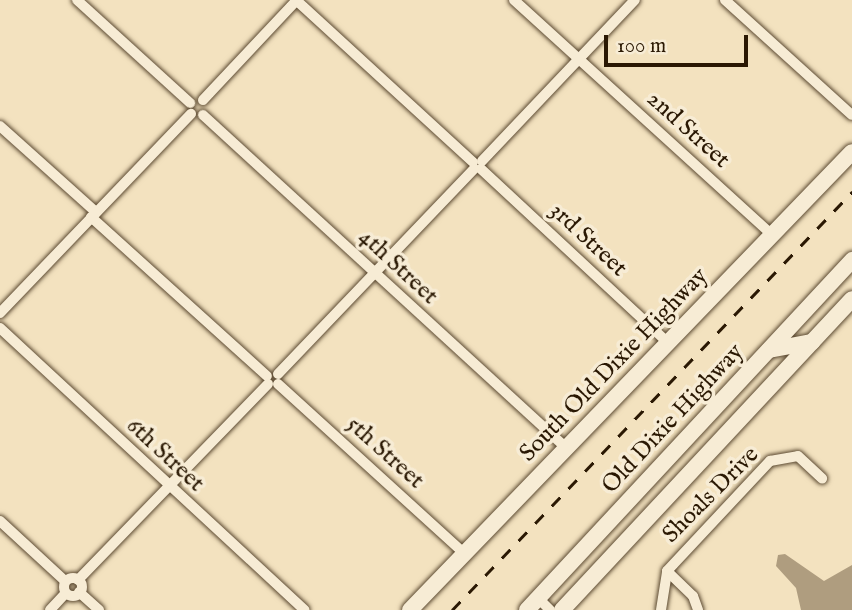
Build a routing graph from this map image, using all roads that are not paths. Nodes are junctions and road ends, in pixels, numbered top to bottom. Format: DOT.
graph roads {
  1 [pos="77,0"];
  2 [pos="297,0"];
  3 [pos="514,0"];
  4 [pos="635,0"];
  5 [pos="725,0"];
  6 [pos="579,58"];
  7 [pos="203,100"];
  8 [pos="190,108"];
  9 [pos="203,115"];
  10 [pos="852,115"];
  11 [pos="0,126"];
  12 [pos="852,152"];
  13 [pos="478,165"];
  14 [pos="93,215"];
  15 [pos="772,235"];
  16 [pos="852,260"];
  17 [pos="373,273"];
  18 [pos="852,299"];
  19 [pos="0,314"];
  20 [pos="0,327"];
  21 [pos="667,342"];
  22 [pos="812,342"];
  23 [pos="767,351"];
  24 [pos="273,380"];
  25 [pos="566,449"];
  26 [pos="822,478"];
  27 [pos="169,487"];
  28 [pos="0,521"];
  29 [pos="464,553"];
  30 [pos="667,570"];
  31 [pos="78,580"];
  32 [pos="66,587"];
  33 [pos="79,592"];
  34 [pos="533,604"];
  35 [pos="50,610"];
  36 [pos="99,610"];
  37 [pos="304,610"];
  38 [pos="410,610"];
  39 [pos="550,610"];
  40 [pos="562,610"];
  41 [pos="661,610"];
  42 [pos="698,610"];
  1 -- 8 [label="street"];
  2 -- 7 [label="street"];
  2 -- 13 [label="street, 3rd Street"];
  3 -- 6 [label="street, 2nd Street"];
  4 -- 6 [label="street"];
  5 -- 10 [label="street"];
  6 -- 13 [label="street"];
  6 -- 15 [label="street, 2nd Street"];
  7 -- 8 [label="street"];
  7 -- 9 [label="street"];
  8 -- 9 [label="street"];
  8 -- 14 [label="street"];
  9 -- 17 [label="street, 4th Street"];
  11 -- 14 [label="street, 5th Street"];
  12 -- 15 [label="main road, South Old Dixie Highway"];
  13 -- 17 [label="street"];
  13 -- 21 [label="street, 3rd Street"];
  14 -- 19 [label="street"];
  14 -- 24 [label="street, 5th Street"];
  15 -- 21 [label="main road, South Old Dixie Highway"];
  16 -- 23 [label="main road, Old Dixie Highway"];
  17 -- 24 [label="street"];
  17 -- 25 [label="street, 4th Street"];
  18 -- 22 [label="main road, Old Dixie Highway"];
  19 -- 20 [label="street"];
  20 -- 27 [label="street, 6th Street"];
  21 -- 25 [label="main road, South Old Dixie Highway"];
  22 -- 23 [label="main road"];
  22 -- 40 [label="main road, Old Dixie Highway"];
  23 -- 34 [label="main road, Old Dixie Highway"];
  24 -- 27 [label="street"];
  24 -- 29 [label="street, 5th Street"];
  25 -- 29 [label="main road, South Old Dixie Highway"];
  26 -- 30 [label="street, Shoals Drive"];
  27 -- 31 [label="street"];
  27 -- 37 [label="street, 6th Street"];
  28 -- 32 [label="street"];
  29 -- 38 [label="main road, South Old Dixie Highway"];
  30 -- 41 [label="street, Shoals Drive"];
  30 -- 42 [label="street, Shoals Drive"];
  31 -- 32 [label="street"];
  31 -- 33 [label="street"];
  32 -- 33 [label="street"];
  32 -- 35 [label="street"];
  33 -- 36 [label="street"];
  34 -- 39 [label="street"];
}
